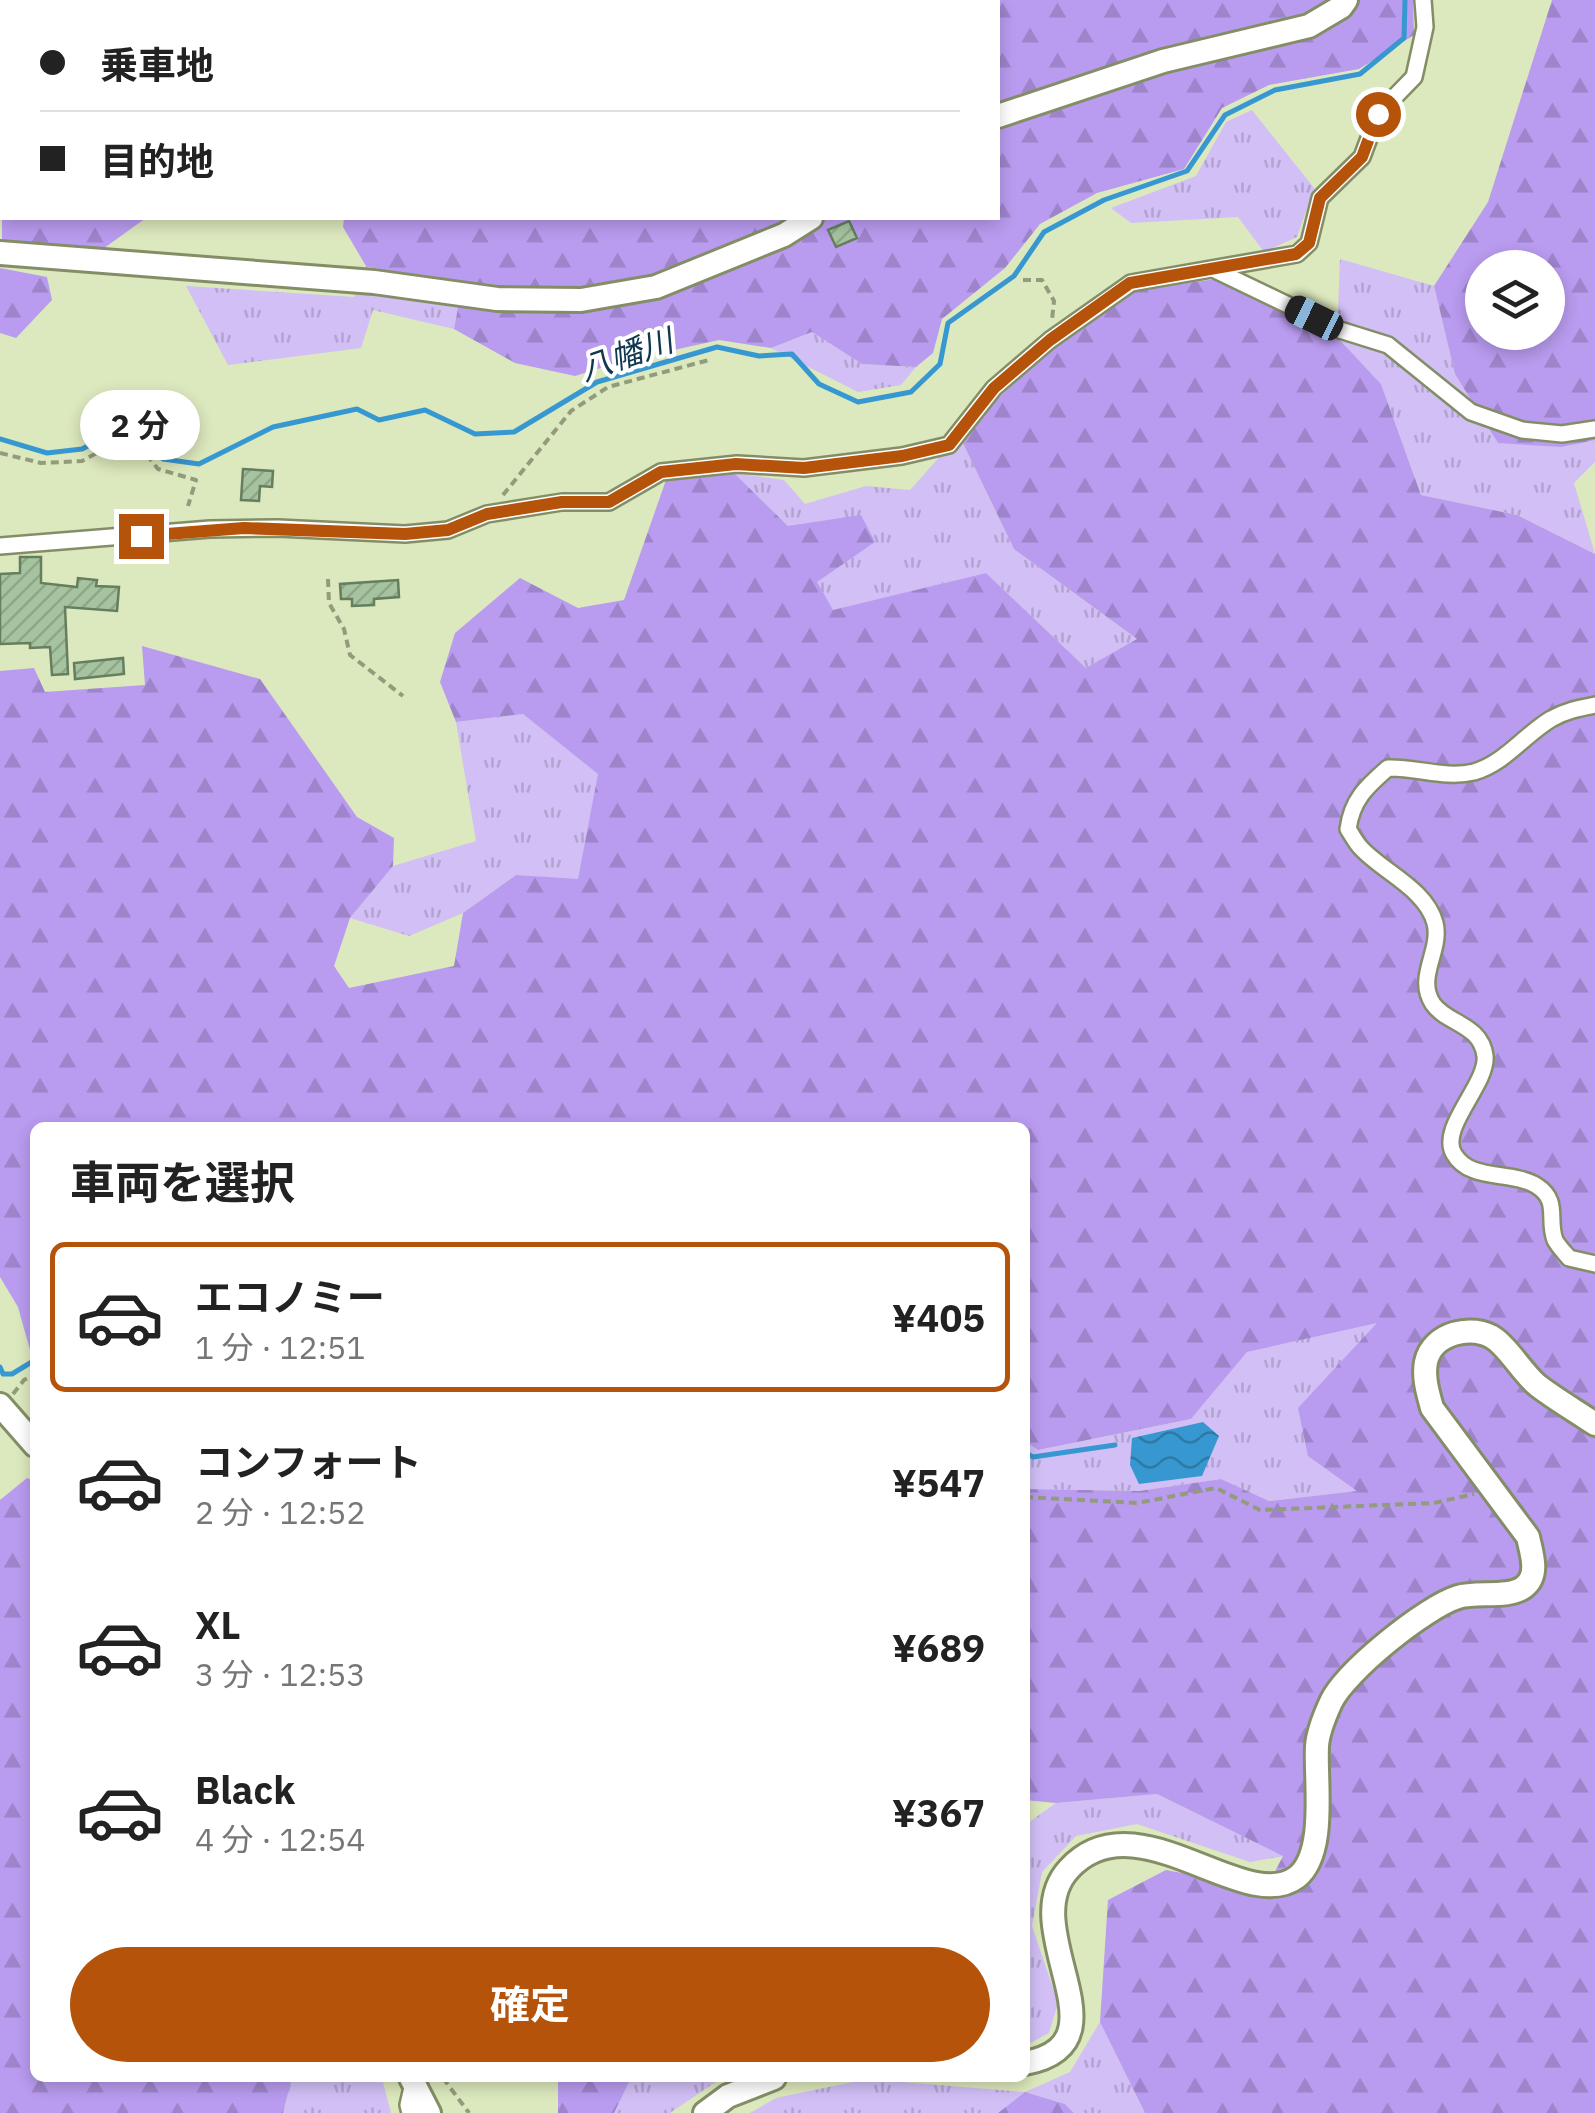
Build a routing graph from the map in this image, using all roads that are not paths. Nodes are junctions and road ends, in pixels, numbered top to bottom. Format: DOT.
graph roads {
  1 [pos="1346,0"];
  2 [pos="1423,0"];
  3 [pos="1000,115"];
  4 [pos="808,220"];
  5 [pos="0,253"];
  6 [pos="1212,269"];
  7 [pos="1595,429"];
  8 [pos="0,546"];
  9 [pos="1595,705"];
  10 [pos="1595,1264"];
  11 [pos="1,1407"];
  12 [pos="1595,1424"];
  13 [pos="30,1439"];
  14 [pos="1030,2062"];
  15 [pos="412,2082"];
  16 [pos="413,2082"];
  17 [pos="764,2082"];
  18 [pos="410,2113"];
  19 [pos="429,2113"];
  20 [pos="705,2113"];
  1 -- 3 [label="main road"];
  2 -- 6 [label="street"];
  4 -- 5 [label="main road"];
  6 -- 7 [label="street"];
  6 -- 8 [label="street"];
  9 -- 10 [label="street"];
  11 -- 13 [label="main road"];
  12 -- 14 [label="main road"];
  15 -- 18 [label="street"];
  16 -- 19 [label="main road"];
  17 -- 20 [label="main road"];
}
